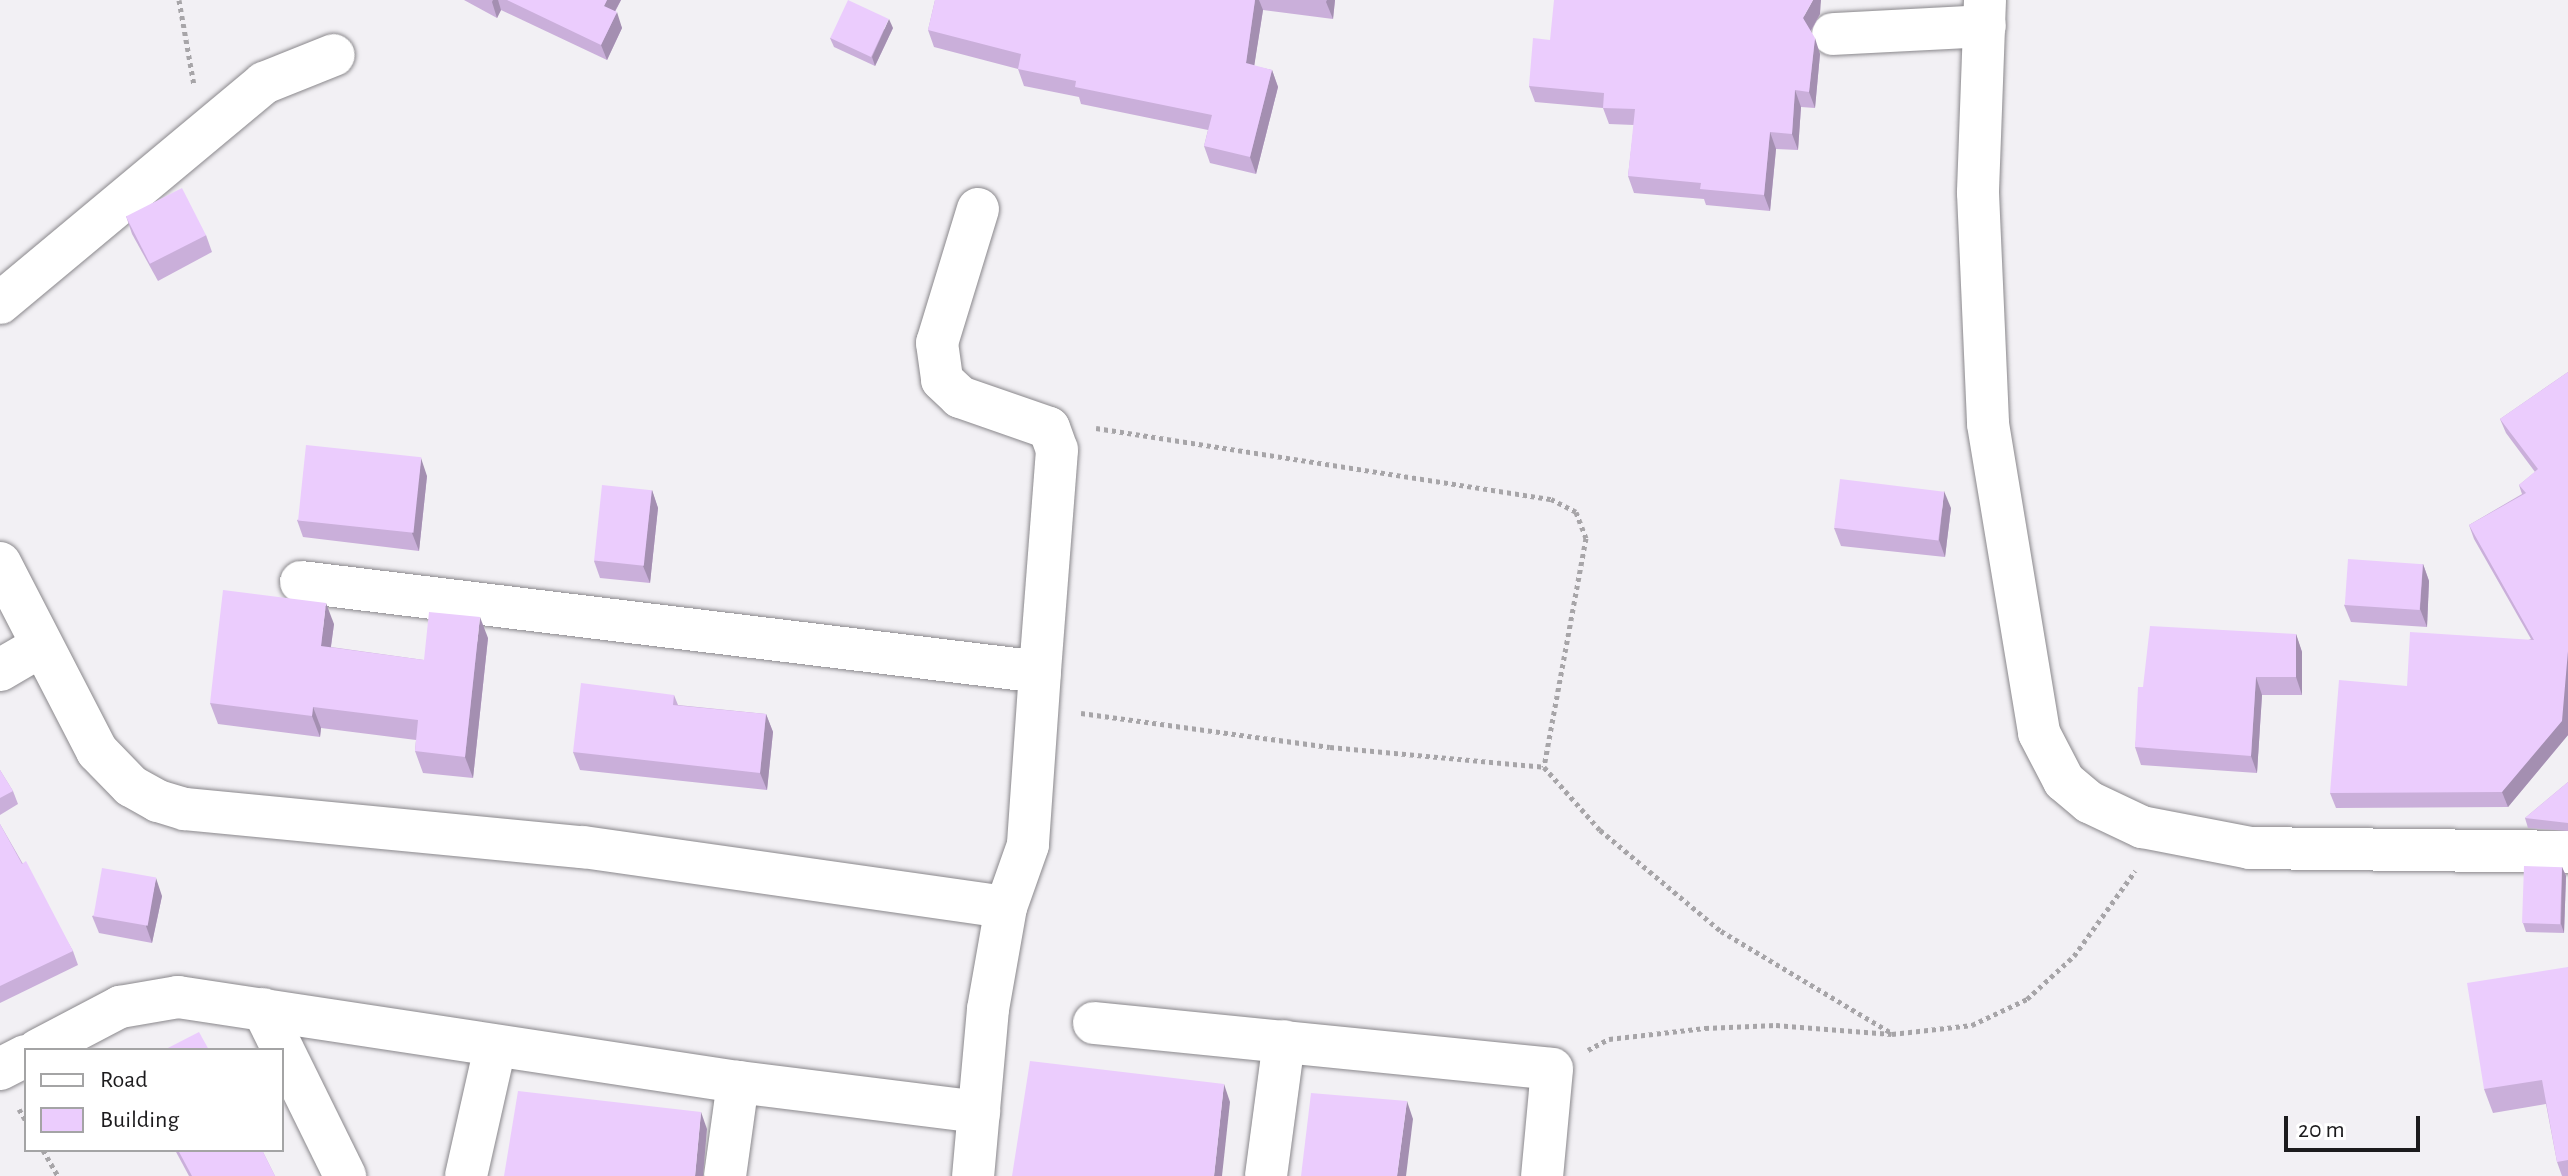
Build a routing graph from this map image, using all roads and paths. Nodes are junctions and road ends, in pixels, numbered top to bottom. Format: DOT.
graph roads {
  1 [pos="179,0"];
  2 [pos="1985,13"];
  3 [pos="1833,34"];
  4 [pos="334,55"];
  5 [pos="205,133"];
  6 [pos="978,209"];
  7 [pos="0,303"];
  8 [pos="1049,428"];
  9 [pos="0,563"];
  10 [pos="301,582"];
  11 [pos="41,646"];
  12 [pos="0,670"];
  13 [pos="1038,689"];
  14 [pos="1544,767"];
  15 [pos="2162,830"];
  16 [pos="2568,852"];
  17 [pos="1006,907"];
  18 [pos="263,1009"];
  19 [pos="1094,1023"];
  20 [pos="1893,1034"];
  21 [pos="1284,1041"];
  22 [pos="495,1047"];
  23 [pos="42,1048"];
  24 [pos="282,1048"];
  25 [pos="284,1052"];
  26 [pos="24,1057"];
  27 [pos="0,1069"];
  28 [pos="1552,1069"];
  29 [pos="738,1082"];
  30 [pos="979,1112"];
  31 [pos="44,1152"];
  32 [pos="58,1176"];
  33 [pos="345,1176"];
  34 [pos="466,1176"];
  35 [pos="725,1176"];
  36 [pos="973,1176"];
  37 [pos="1266,1176"];
  38 [pos="1542,1176"];
  1 -- 5 [label="path"];
  2 -- 3 [label="street"];
  2 -- 15 [label="street"];
  4 -- 5 [label="street"];
  5 -- 7 [label="street"];
  6 -- 8 [label="street"];
  8 -- 13 [label="street"];
  8 -- 14 [label="path"];
  9 -- 11 [label="street"];
  10 -- 13 [label="street"];
  11 -- 12 [label="street"];
  11 -- 17 [label="street"];
  13 -- 14 [label="path"];
  13 -- 17 [label="street"];
  14 -- 20 [label="path"];
  15 -- 16 [label="street"];
  15 -- 20 [label="path"];
  17 -- 30 [label="street"];
  18 -- 22 [label="street"];
  18 -- 23 [label="street"];
  18 -- 24 [label="street"];
  19 -- 21 [label="street"];
  20 -- 28 [label="path"];
  21 -- 28 [label="street"];
  21 -- 37 [label="street"];
  22 -- 29 [label="street"];
  22 -- 34 [label="street"];
  25 -- 33 [label="street"];
  26 -- 27 [label="street"];
  28 -- 38 [label="street"];
  29 -- 30 [label="street"];
  29 -- 35 [label="street"];
  30 -- 36 [label="street"];
  31 -- 32 [label="path"];
}
